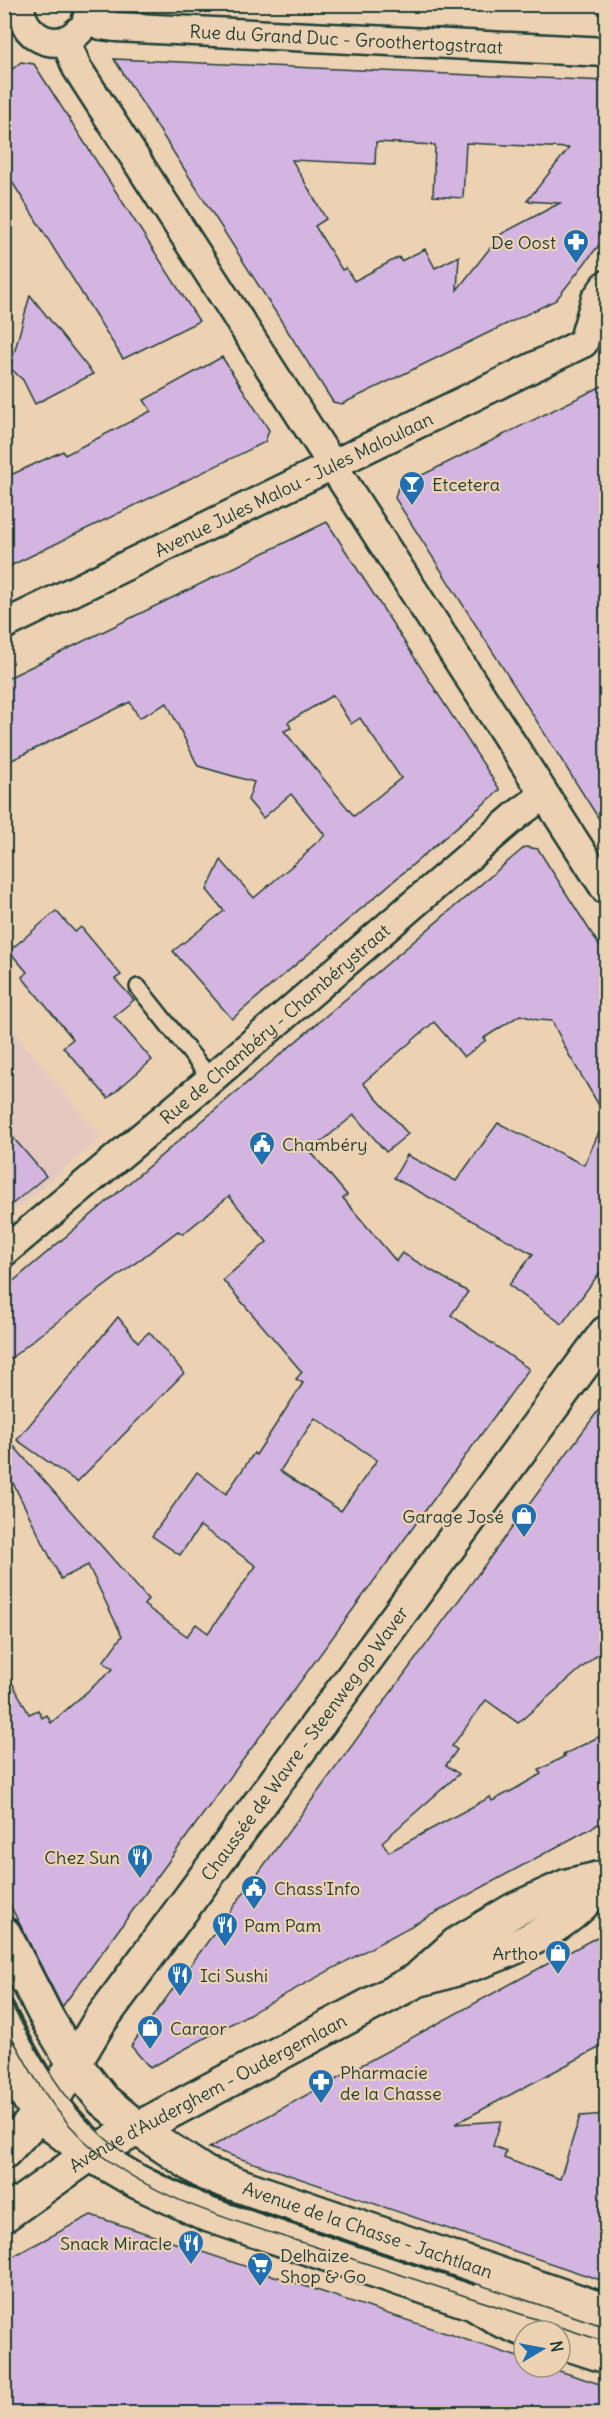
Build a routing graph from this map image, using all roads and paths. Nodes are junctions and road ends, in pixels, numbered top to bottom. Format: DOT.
graph roads {
  1 [pos="88,12"];
  2 [pos="16,21"];
  3 [pos="66,40"];
  4 [pos="606,52"];
  5 [pos="606,285"];
  6 [pos="595,348"];
  7 [pos="332,465"];
  8 [pos="4,625"];
  9 [pos="544,795"];
  10 [pos="606,890"];
  11 [pos="138,987"];
  12 [pos="211,1079"];
  13 [pos="4,1252"];
  14 [pos="606,1333"];
  15 [pos="606,1877"];
  16 [pos="4,1934"];
  17 [pos="4,2005"];
  18 [pos="4,2057"];
  19 [pos="74,2063"];
  20 [pos="47,2105"];
  21 [pos="138,2129"];
  22 [pos="97,2151"];
  23 [pos="4,2152"];
  24 [pos="4,2215"];
  25 [pos="486,2301"];
  26 [pos="606,2311"];
  27 [pos="512,2324"];
  28 [pos="606,2334"];
  29 [pos="572,2346"];
  30 [pos="606,2356"];
  1 -- 3 [label="street"];
  1 -- 4 [label="street, Rue du Grand Duc - Groothertogstraat"];
  2 -- 3 [label="street"];
  3 -- 7 [label="street"];
  5 -- 6 [label="street"];
  6 -- 7 [label="street, Avenue Jules Malou - Jules Maloulaan"];
  7 -- 8 [label="street, Avenue Jules Malou - Jules Maloulaan"];
  7 -- 9 [label="street"];
  9 -- 10 [label="street"];
  9 -- 12 [label="street, Rue de Chambéry - Chambérystraat"];
  11 -- 12 [label="lane"];
  12 -- 13 [label="street, Rue de Chambéry - Chambérystraat"];
  14 -- 19 [label="street, Chaussée de Wavre - Steenweg op Waver"];
  15 -- 21 [label="street, Avenue d'Auderghem - Oudergemlaan"];
  16 -- 19 [label="street, Avenue de la Chasse - Jachtlaan"];
  17 -- 20 [label="lane"];
  18 -- 20 [label="street"];
  19 -- 20 [label="street, Chaussée de Wavre - Steenweg op Waver"];
  19 -- 21 [label="street, Avenue de la Chasse - Jachtlaan"];
  20 -- 22 [label="street, Avenue de la Chasse - Jachtlaan"];
  20 -- 23 [label="street, Chaussée de Wavre - Steenweg op Waver"];
  21 -- 22 [label="street, Avenue d'Auderghem - Oudergemlaan"];
  21 -- 26 [label="street, Avenue de la Chasse - Jachtlaan"];
  22 -- 24 [label="street, Avenue d'Auderghem - Oudergemlaan"];
  22 -- 25 [label="street, Avenue de la Chasse - Jachtlaan"];
  25 -- 27 [label="street, Avenue de la Chasse - Jachtlaan"];
  25 -- 28 [label="lane, Avenue de la Chasse - Jachtlaan"];
  29 -- 30 [label="street"];
}
